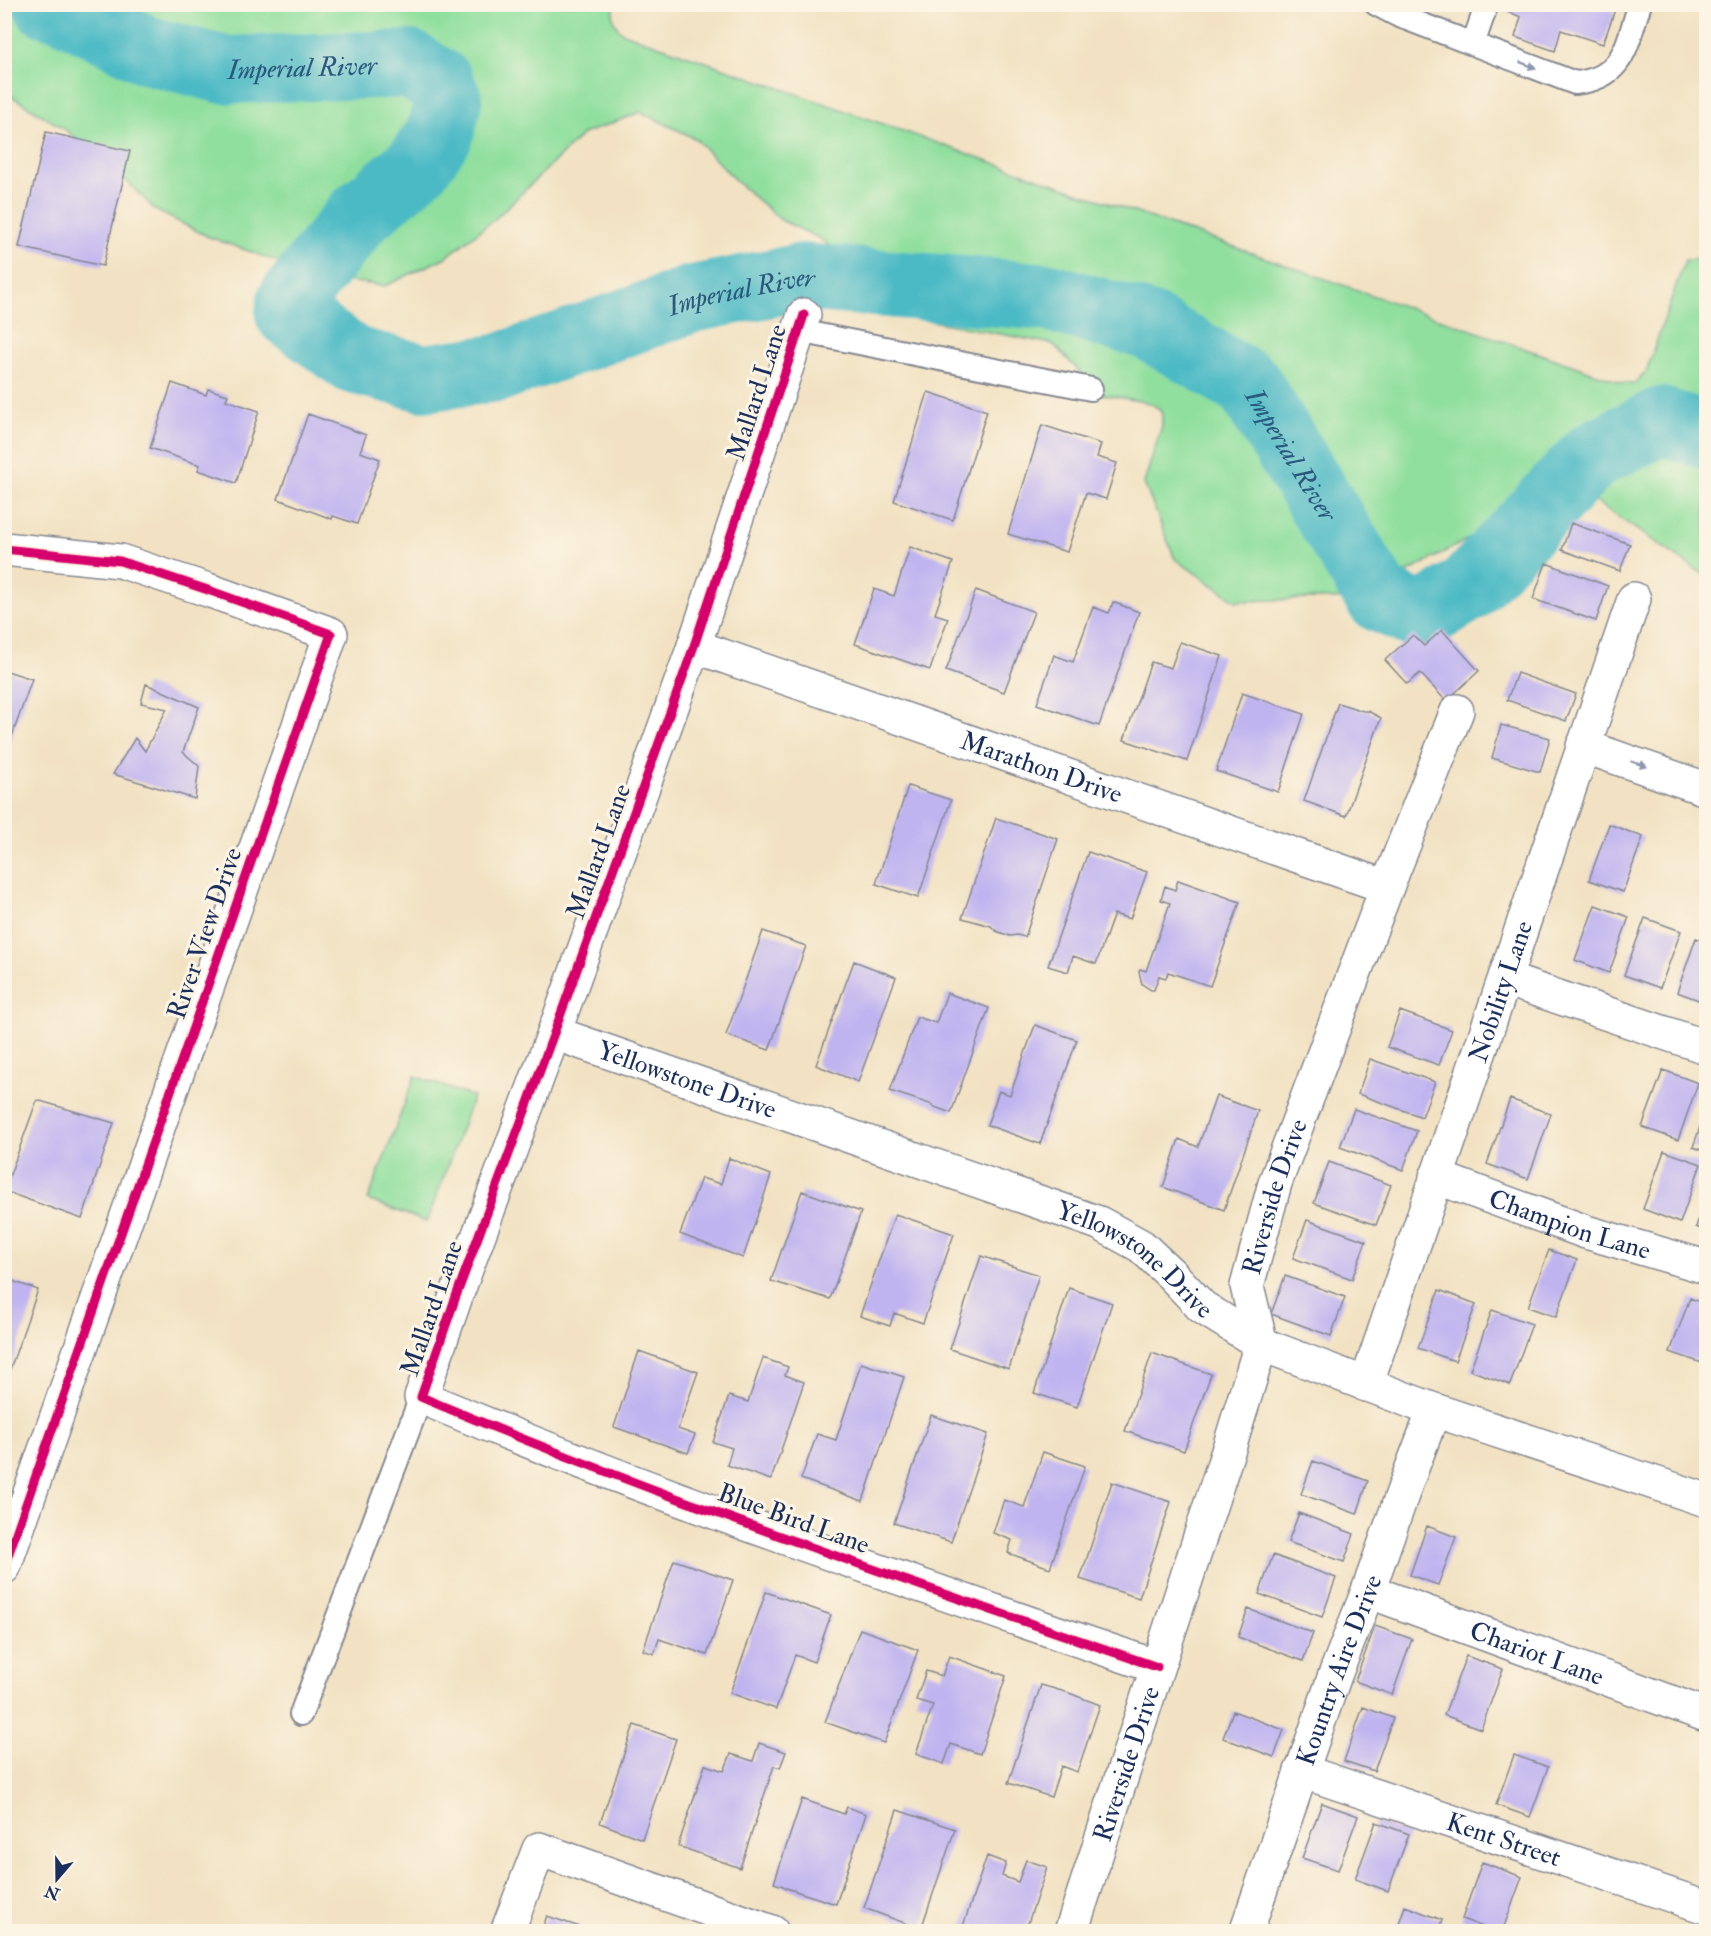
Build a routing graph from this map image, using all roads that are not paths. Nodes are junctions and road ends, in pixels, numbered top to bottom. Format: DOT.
graph roads {
  1 [pos="1376,4"];
  2 [pos="1487,4"];
  3 [pos="1640,4"];
  4 [pos="1473,44"];
  5 [pos="802,323"];
  6 [pos="1091,389"];
  7 [pos="4,549"];
  8 [pos="1634,599"];
  9 [pos="694,646"];
  10 [pos="1457,711"];
  11 [pos="1583,746"];
  12 [pos="1707,789"];
  13 [pos="1387,886"];
  14 [pos="1505,980"];
  15 [pos="554,1033"];
  16 [pos="1707,1047"];
  17 [pos="1436,1177"];
  18 [pos="1707,1267"];
  19 [pos="1261,1344"];
  20 [pos="1366,1385"];
  21 [pos="421,1397"];
  22 [pos="1434,1410"];
  23 [pos="1707,1500"];
  24 [pos="4,1567"];
  25 [pos="1368,1591"];
  26 [pos="1157,1667"];
  27 [pos="301,1714"];
  28 [pos="1707,1715"];
  29 [pos="1301,1770"];
  30 [pos="1707,1907"];
  31 [pos="507,1932"];
  32 [pos="772,1932"];
  33 [pos="1071,1932"];
  34 [pos="1246,1932"];
  1 -- 4 [label="lane"];
  2 -- 4 [label="lane"];
  4 -- 3 [label="lane, one-way"];
  5 -- 6 [label="lane"];
  5 -- 9 [label="street, Mallard Lane"];
  7 -- 24 [label="street, River View Drive"];
  8 -- 11 [label="street, Nobility Lane"];
  9 -- 13 [label="street, Marathon Drive"];
  9 -- 15 [label="street, Mallard Lane"];
  10 -- 13 [label="street, Riverside Drive"];
  11 -- 12 [label="street, one-way"];
  11 -- 14 [label="street, Nobility Lane"];
  13 -- 19 [label="street, Riverside Drive"];
  14 -- 16 [label="street"];
  14 -- 17 [label="street, Nobility Lane"];
  15 -- 19 [label="street, Yellowstone Drive"];
  15 -- 21 [label="street, Mallard Lane"];
  17 -- 18 [label="street, Champion Lane"];
  17 -- 20 [label="street, Nobility Lane"];
  19 -- 20 [label="street, Yellowstone Drive"];
  19 -- 26 [label="street, Riverside Drive"];
  20 -- 22 [label="street, Yellowstone Drive"];
  21 -- 26 [label="street, Blue Bird Lane"];
  21 -- 27 [label="lane"];
  22 -- 23 [label="street, Yellowstone Drive"];
  22 -- 25 [label="street, Kountry Aire Drive"];
  25 -- 28 [label="street, Chariot Lane"];
  25 -- 29 [label="street, Kountry Aire Drive"];
  26 -- 33 [label="street, Riverside Drive"];
  29 -- 30 [label="street, Kent Street"];
  29 -- 34 [label="street, Kountry Aire Drive"];
  31 -- 32 [label="street"];
}
